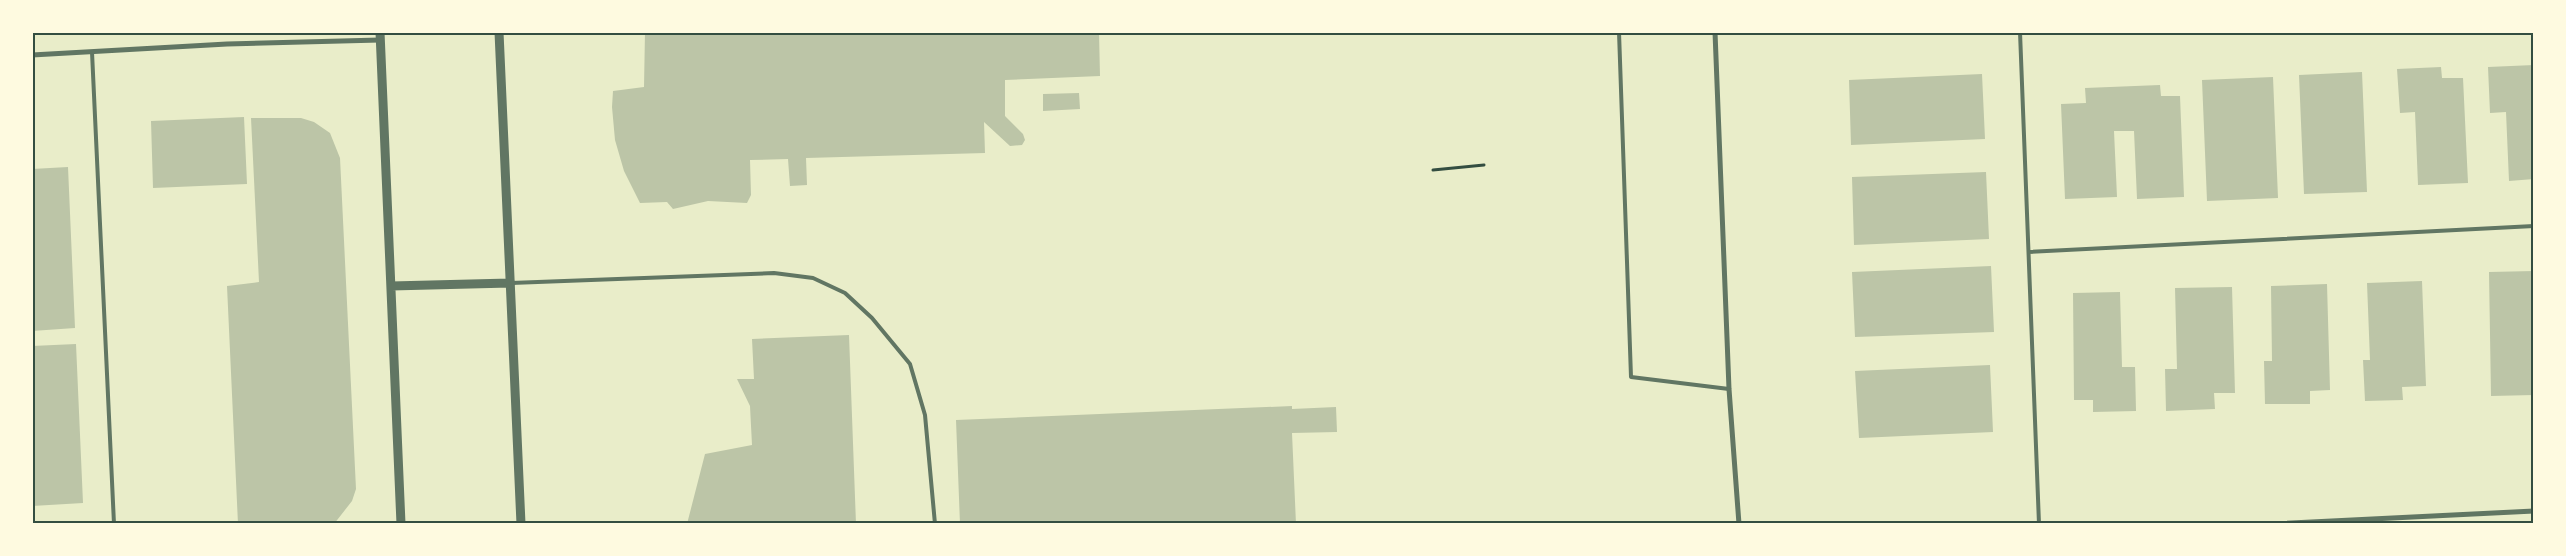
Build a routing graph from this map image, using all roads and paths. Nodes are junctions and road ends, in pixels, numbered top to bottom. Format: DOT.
graph roads {
  1 [pos="499,32"];
  2 [pos="1619,32"];
  3 [pos="1714,32"];
  4 [pos="2020,32"];
  5 [pos="380,36"];
  6 [pos="92,52"];
  7 [pos="32,55"];
  8 [pos="1484,165"];
  9 [pos="1432,170"];
  10 [pos="2534,226"];
  11 [pos="2029,252"];
  12 [pos="510,283"];
  13 [pos="391,286"];
  14 [pos="1729,389"];
  15 [pos="2534,511"];
  16 [pos="114,524"];
  17 [pos="401,524"];
  18 [pos="521,524"];
  19 [pos="936,524"];
  20 [pos="1739,524"];
  21 [pos="2039,524"];
  22 [pos="2272,524"];
  1 -- 12 [label="street"];
  2 -- 14 [label="lane"];
  3 -- 14 [label="street"];
  4 -- 11 [label="lane"];
  5 -- 6 [label="street"];
  5 -- 13 [label="street"];
  6 -- 7 [label="street"];
  6 -- 16 [label="lane"];
  8 -- 9 [label="path"];
  10 -- 11 [label="lane"];
  11 -- 21 [label="lane"];
  12 -- 13 [label="street"];
  12 -- 18 [label="street"];
  12 -- 19 [label="lane"];
  13 -- 17 [label="street"];
  14 -- 20 [label="street"];
  15 -- 22 [label="street"];
}
